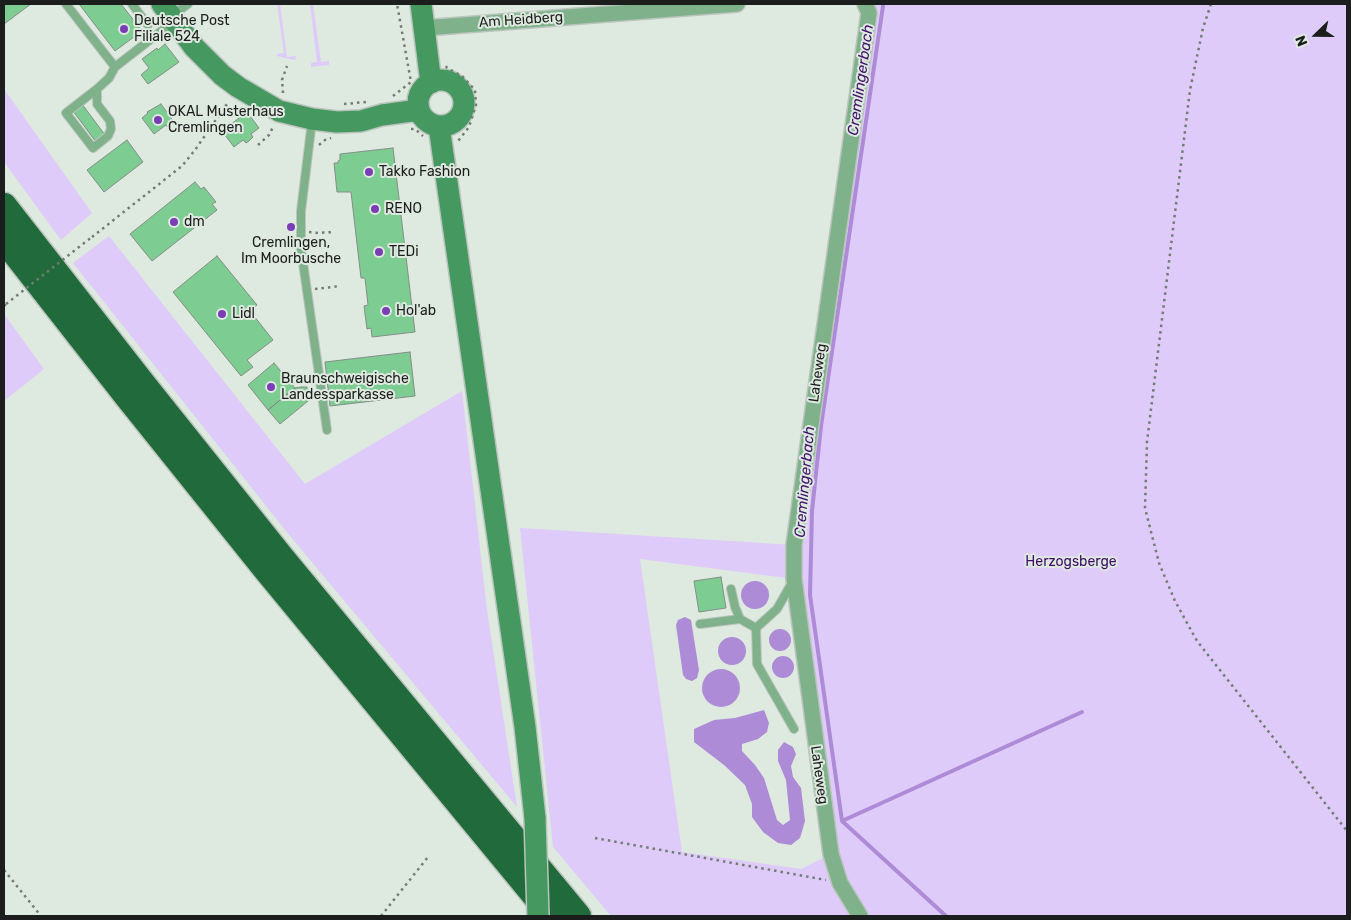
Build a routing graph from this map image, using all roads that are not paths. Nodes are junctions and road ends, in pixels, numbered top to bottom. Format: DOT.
graph roads {
  1 [pos="66,4"];
  2 [pos="132,4"];
  3 [pos="421,4"];
  4 [pos="737,4"];
  5 [pos="865,4"];
  6 [pos="174,11"];
  7 [pos="148,25"];
  8 [pos="424,28"];
  9 [pos="114,67"];
  10 [pos="431,82"];
  11 [pos="97,89"];
  12 [pos="419,110"];
  13 [pos="312,120"];
  14 [pos="439,126"];
  15 [pos="4,206"];
  16 [pos="4,239"];
  17 [pos="327,430"];
  18 [pos="794,579"];
  19 [pos="732,588"];
  20 [pos="740,619"];
  21 [pos="700,624"];
  22 [pos="756,628"];
  23 [pos="794,729"];
  24 [pos="538,916"];
  25 [pos="552,916"];
  26 [pos="578,916"];
  27 [pos="860,916"];
  1 -- 9 [label="lane"];
  2 -- 7 [label="lane"];
  3 -- 8 [label="street"];
  4 -- 8 [label="street, Am Heidberg"];
  5 -- 18 [label="street, Laheweg"];
  6 -- 9 [label="lane"];
  6 -- 13 [label="street"];
  8 -- 10 [label="street"];
  9 -- 11 [label="lane"];
  10 -- 12 [label="street"];
  10 -- 14 [label="street"];
  11 -- 11 [label="lane"];
  12 -- 13 [label="street"];
  12 -- 14 [label="street"];
  13 -- 17 [label="lane"];
  14 -- 24 [label="street, bridge"];
  15 -- 26 [label="highway"];
  16 -- 25 [label="highway"];
  18 -- 22 [label="lane"];
  18 -- 27 [label="street, Laheweg"];
  19 -- 20 [label="lane"];
  20 -- 21 [label="lane"];
  20 -- 22 [label="lane"];
  22 -- 23 [label="lane"];
}
